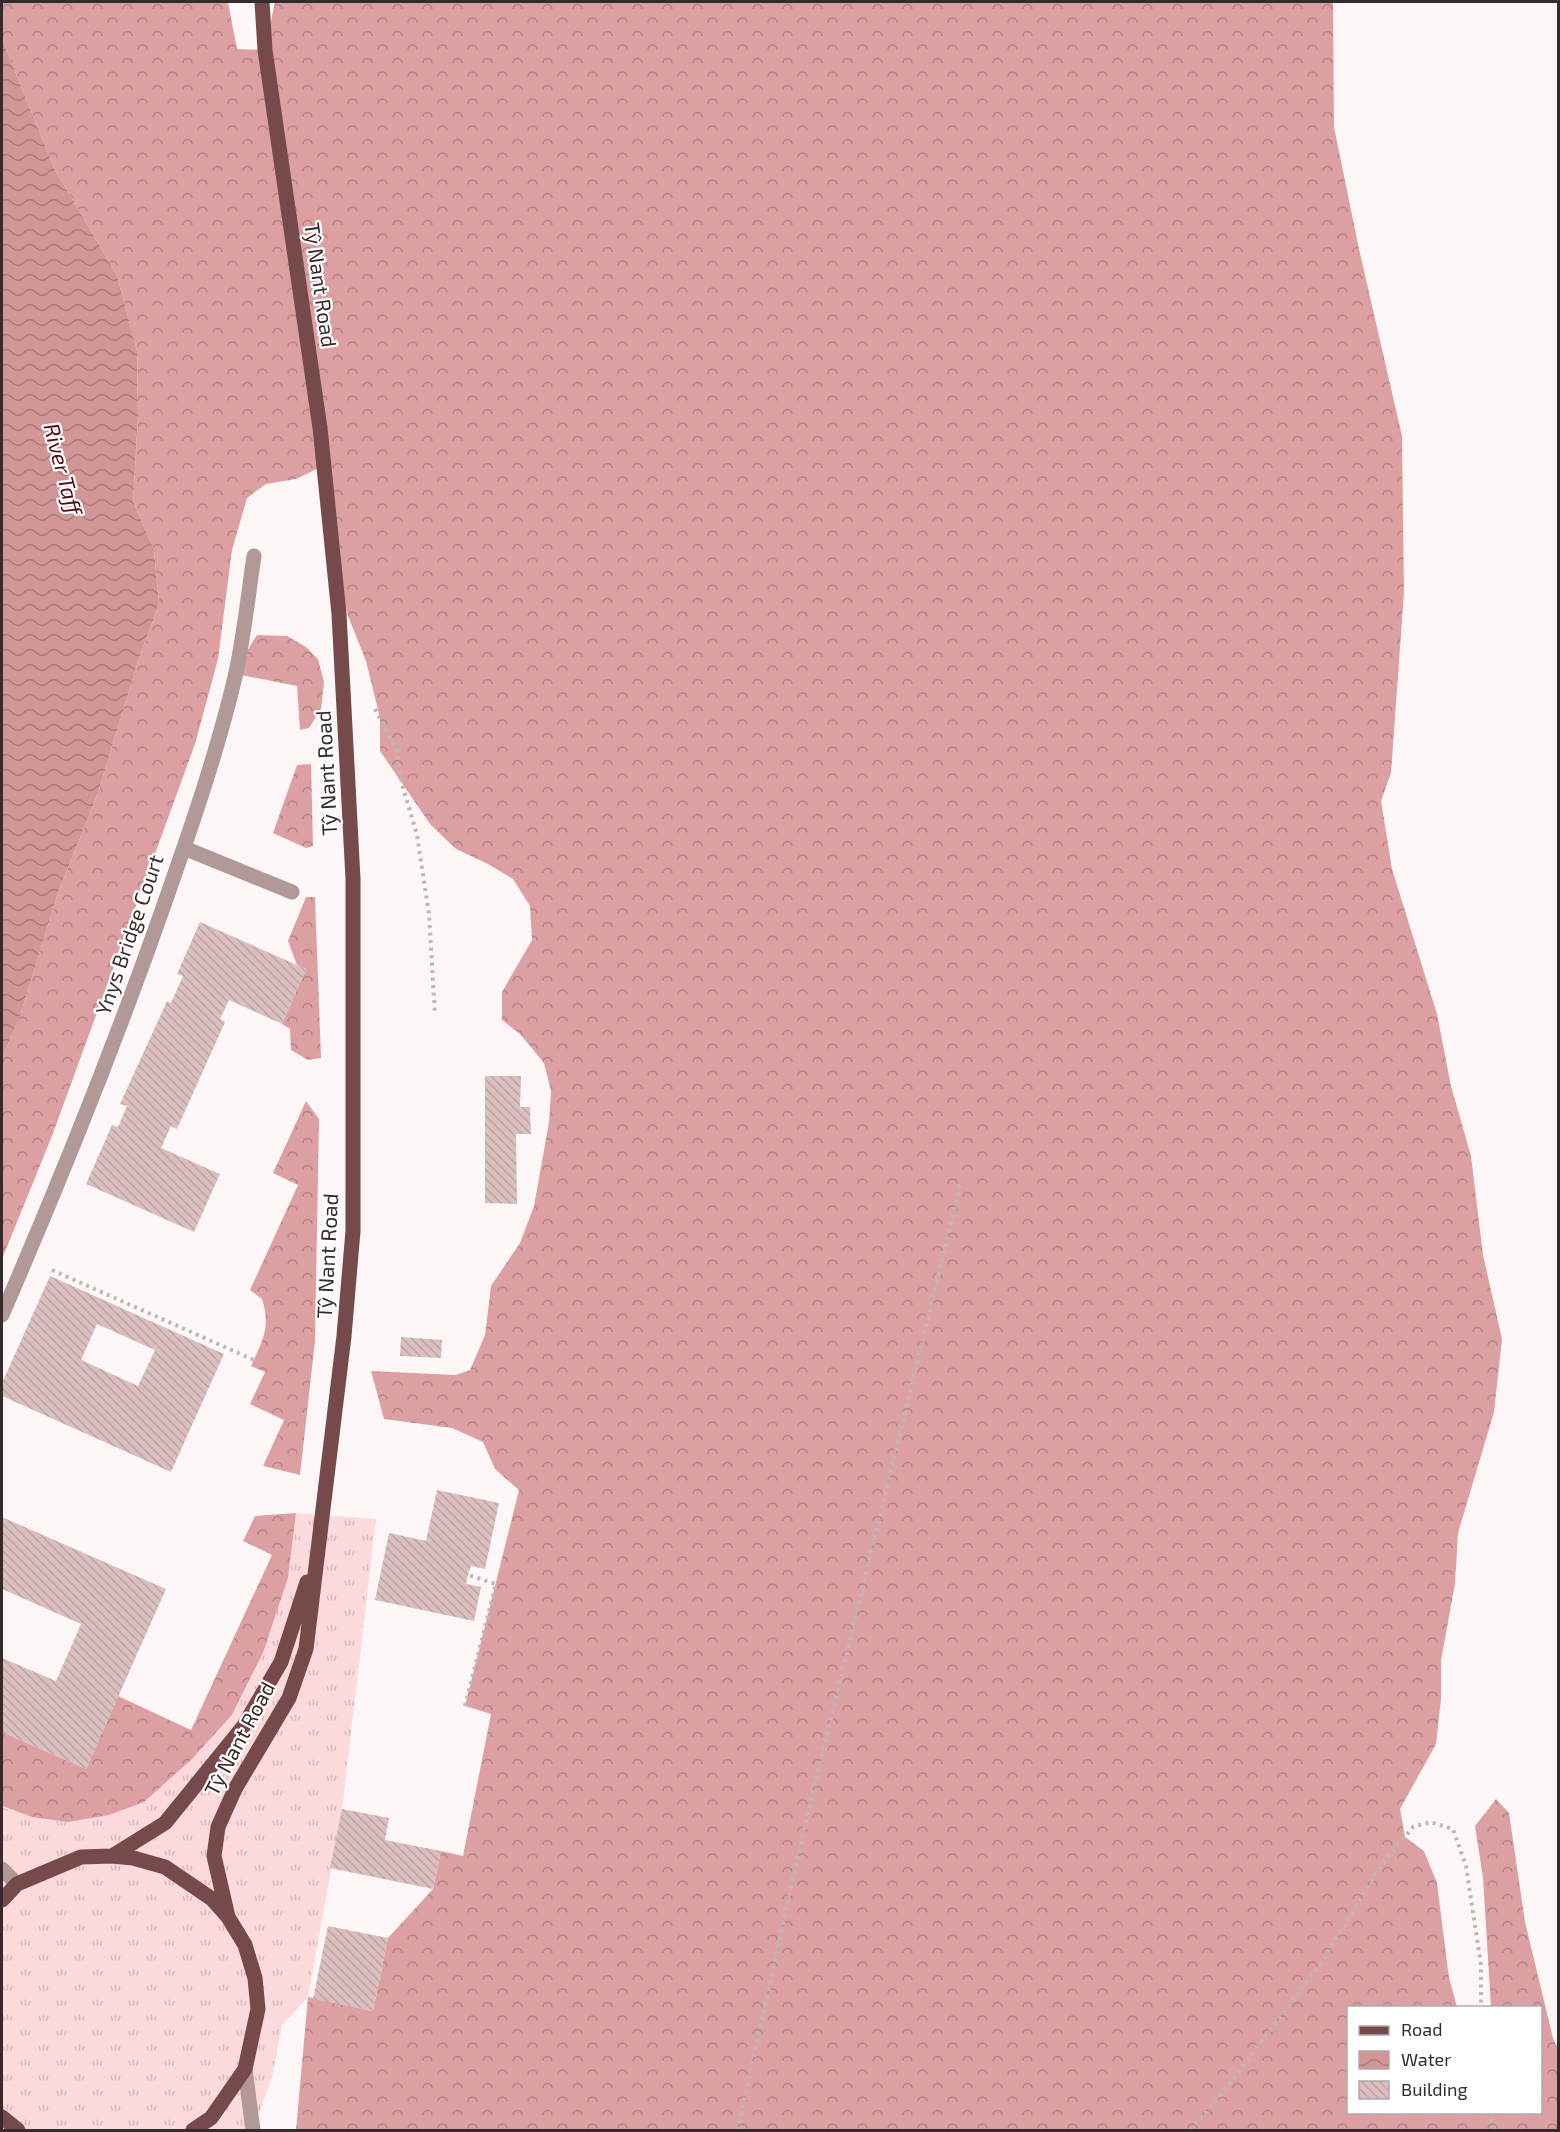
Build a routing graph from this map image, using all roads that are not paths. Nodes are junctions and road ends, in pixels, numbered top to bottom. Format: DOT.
graph roads {
  1 [pos="262,2"];
  2 [pos="254,556"];
  3 [pos="184,848"];
  4 [pos="292,892"];
  5 [pos="2,1315"];
  6 [pos="319,1545"];
  7 [pos="112,1856"];
  8 [pos="2,1869"];
  9 [pos="16,1884"];
  10 [pos="2,1900"];
  11 [pos="228,1917"];
  12 [pos="245,2069"];
  13 [pos="2,2117"];
  14 [pos="18,2130"];
  15 [pos="193,2130"];
  16 [pos="253,2130"];
  1 -- 6 [label="main road, Tŷ Nant Road"];
  2 -- 3 [label="street, Ynys Bridge Court"];
  3 -- 4 [label="street"];
  3 -- 5 [label="street, Ynys Bridge Court"];
  6 -- 7 [label="main road, Tŷ Nant Road"];
  6 -- 11 [label="main road, Tŷ Nant Road"];
  7 -- 9 [label="main road"];
  7 -- 11 [label="main road"];
  8 -- 9 [label="street"];
  9 -- 10 [label="main road"];
  11 -- 12 [label="main road"];
  12 -- 15 [label="main road"];
  12 -- 16 [label="street"];
  13 -- 14 [label="main road"];
}
